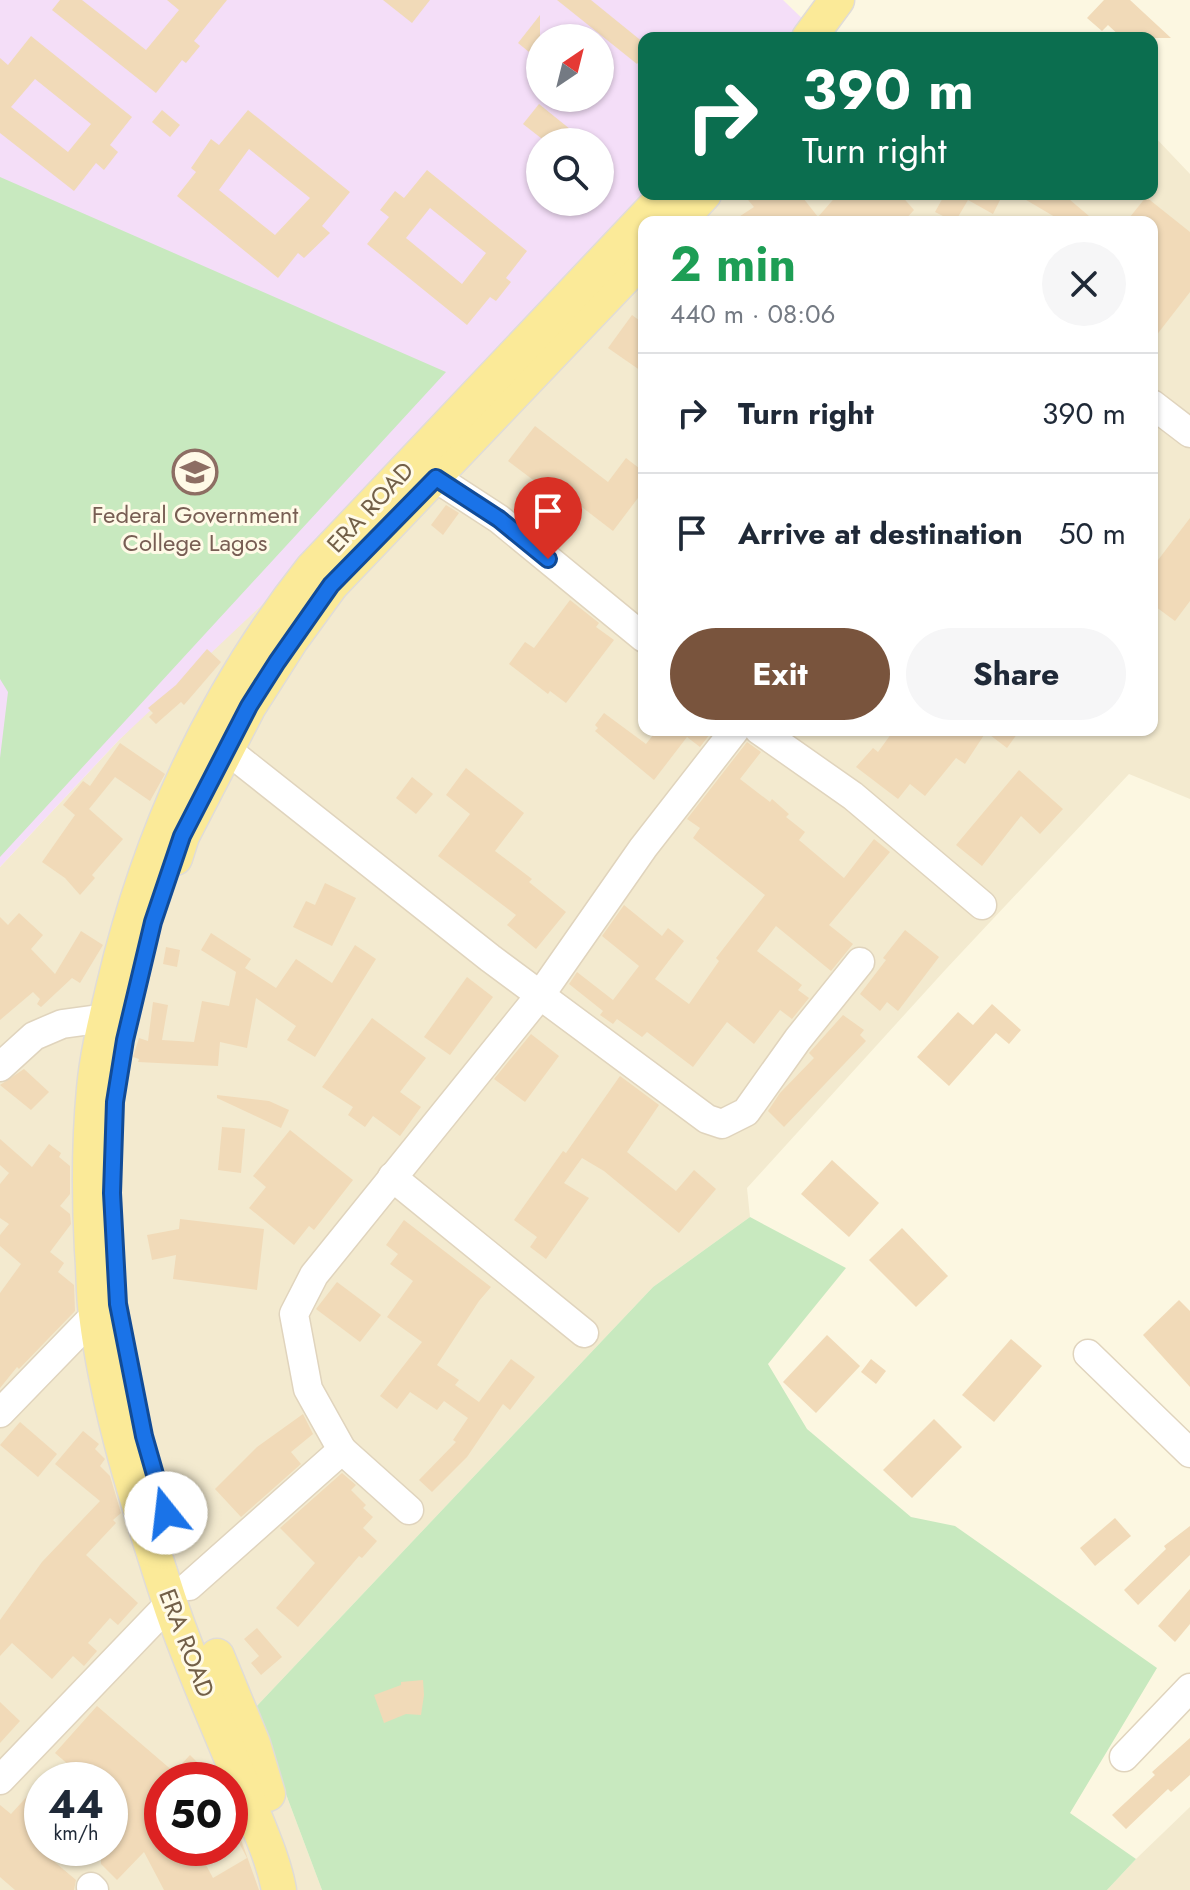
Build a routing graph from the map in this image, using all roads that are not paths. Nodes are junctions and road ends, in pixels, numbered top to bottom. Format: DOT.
graph roads {
  1 [pos="837,0"];
  2 [pos="862,0"];
  3 [pos="813,32"];
  4 [pos="838,32"];
  5 [pos="638,256"];
  6 [pos="638,263"];
  7 [pos="1158,409"];
  8 [pos="1190,433"];
  9 [pos="436,478"];
  10 [pos="638,633"];
  11 [pos="730,736"];
  12 [pos="768,736"];
  13 [pos="226,749"];
  14 [pos="157,874"];
  15 [pos="982,905"];
  16 [pos="860,962"];
  17 [pos="541,994"];
  18 [pos="106,1018"];
  19 [pos="0,1067"];
  20 [pos="392,1177"];
  21 [pos="96,1314"];
  22 [pos="584,1333"];
  23 [pos="1088,1354"];
  24 [pos="0,1413"];
  25 [pos="342,1450"];
  26 [pos="1190,1453"];
  27 [pos="409,1510"];
  28 [pos="179,1594"];
  29 [pos="1190,1688"];
  30 [pos="1124,1757"];
  31 [pos="0,1780"];
  32 [pos="279,1890"];
  33 [pos="296,1890"];
  1 -- 3 [label="main road"];
  2 -- 4 [label="main road"];
  5 -- 14 [label="main road, ERA ROAD"];
  6 -- 9 [label="main road"];
  7 -- 8 [label="street"];
  9 -- 10 [label="street"];
  9 -- 13 [label="main road"];
  11 -- 17 [label="street"];
  12 -- 15 [label="street"];
  13 -- 14 [label="main road"];
  13 -- 17 [label="street"];
  14 -- 18 [label="main road, ERA ROAD"];
  14 -- 28 [label="main road"];
  16 -- 17 [label="street"];
  17 -- 20 [label="street"];
  18 -- 19 [label="street"];
  18 -- 21 [label="main road, ERA ROAD"];
  20 -- 22 [label="street"];
  20 -- 25 [label="street"];
  21 -- 24 [label="street"];
  21 -- 28 [label="main road, ERA ROAD"];
  23 -- 26 [label="street"];
  25 -- 27 [label="street"];
  25 -- 28 [label="street"];
  28 -- 31 [label="street"];
  28 -- 32 [label="main road, ERA ROAD"];
  28 -- 33 [label="main road"];
  29 -- 30 [label="street"];
}
